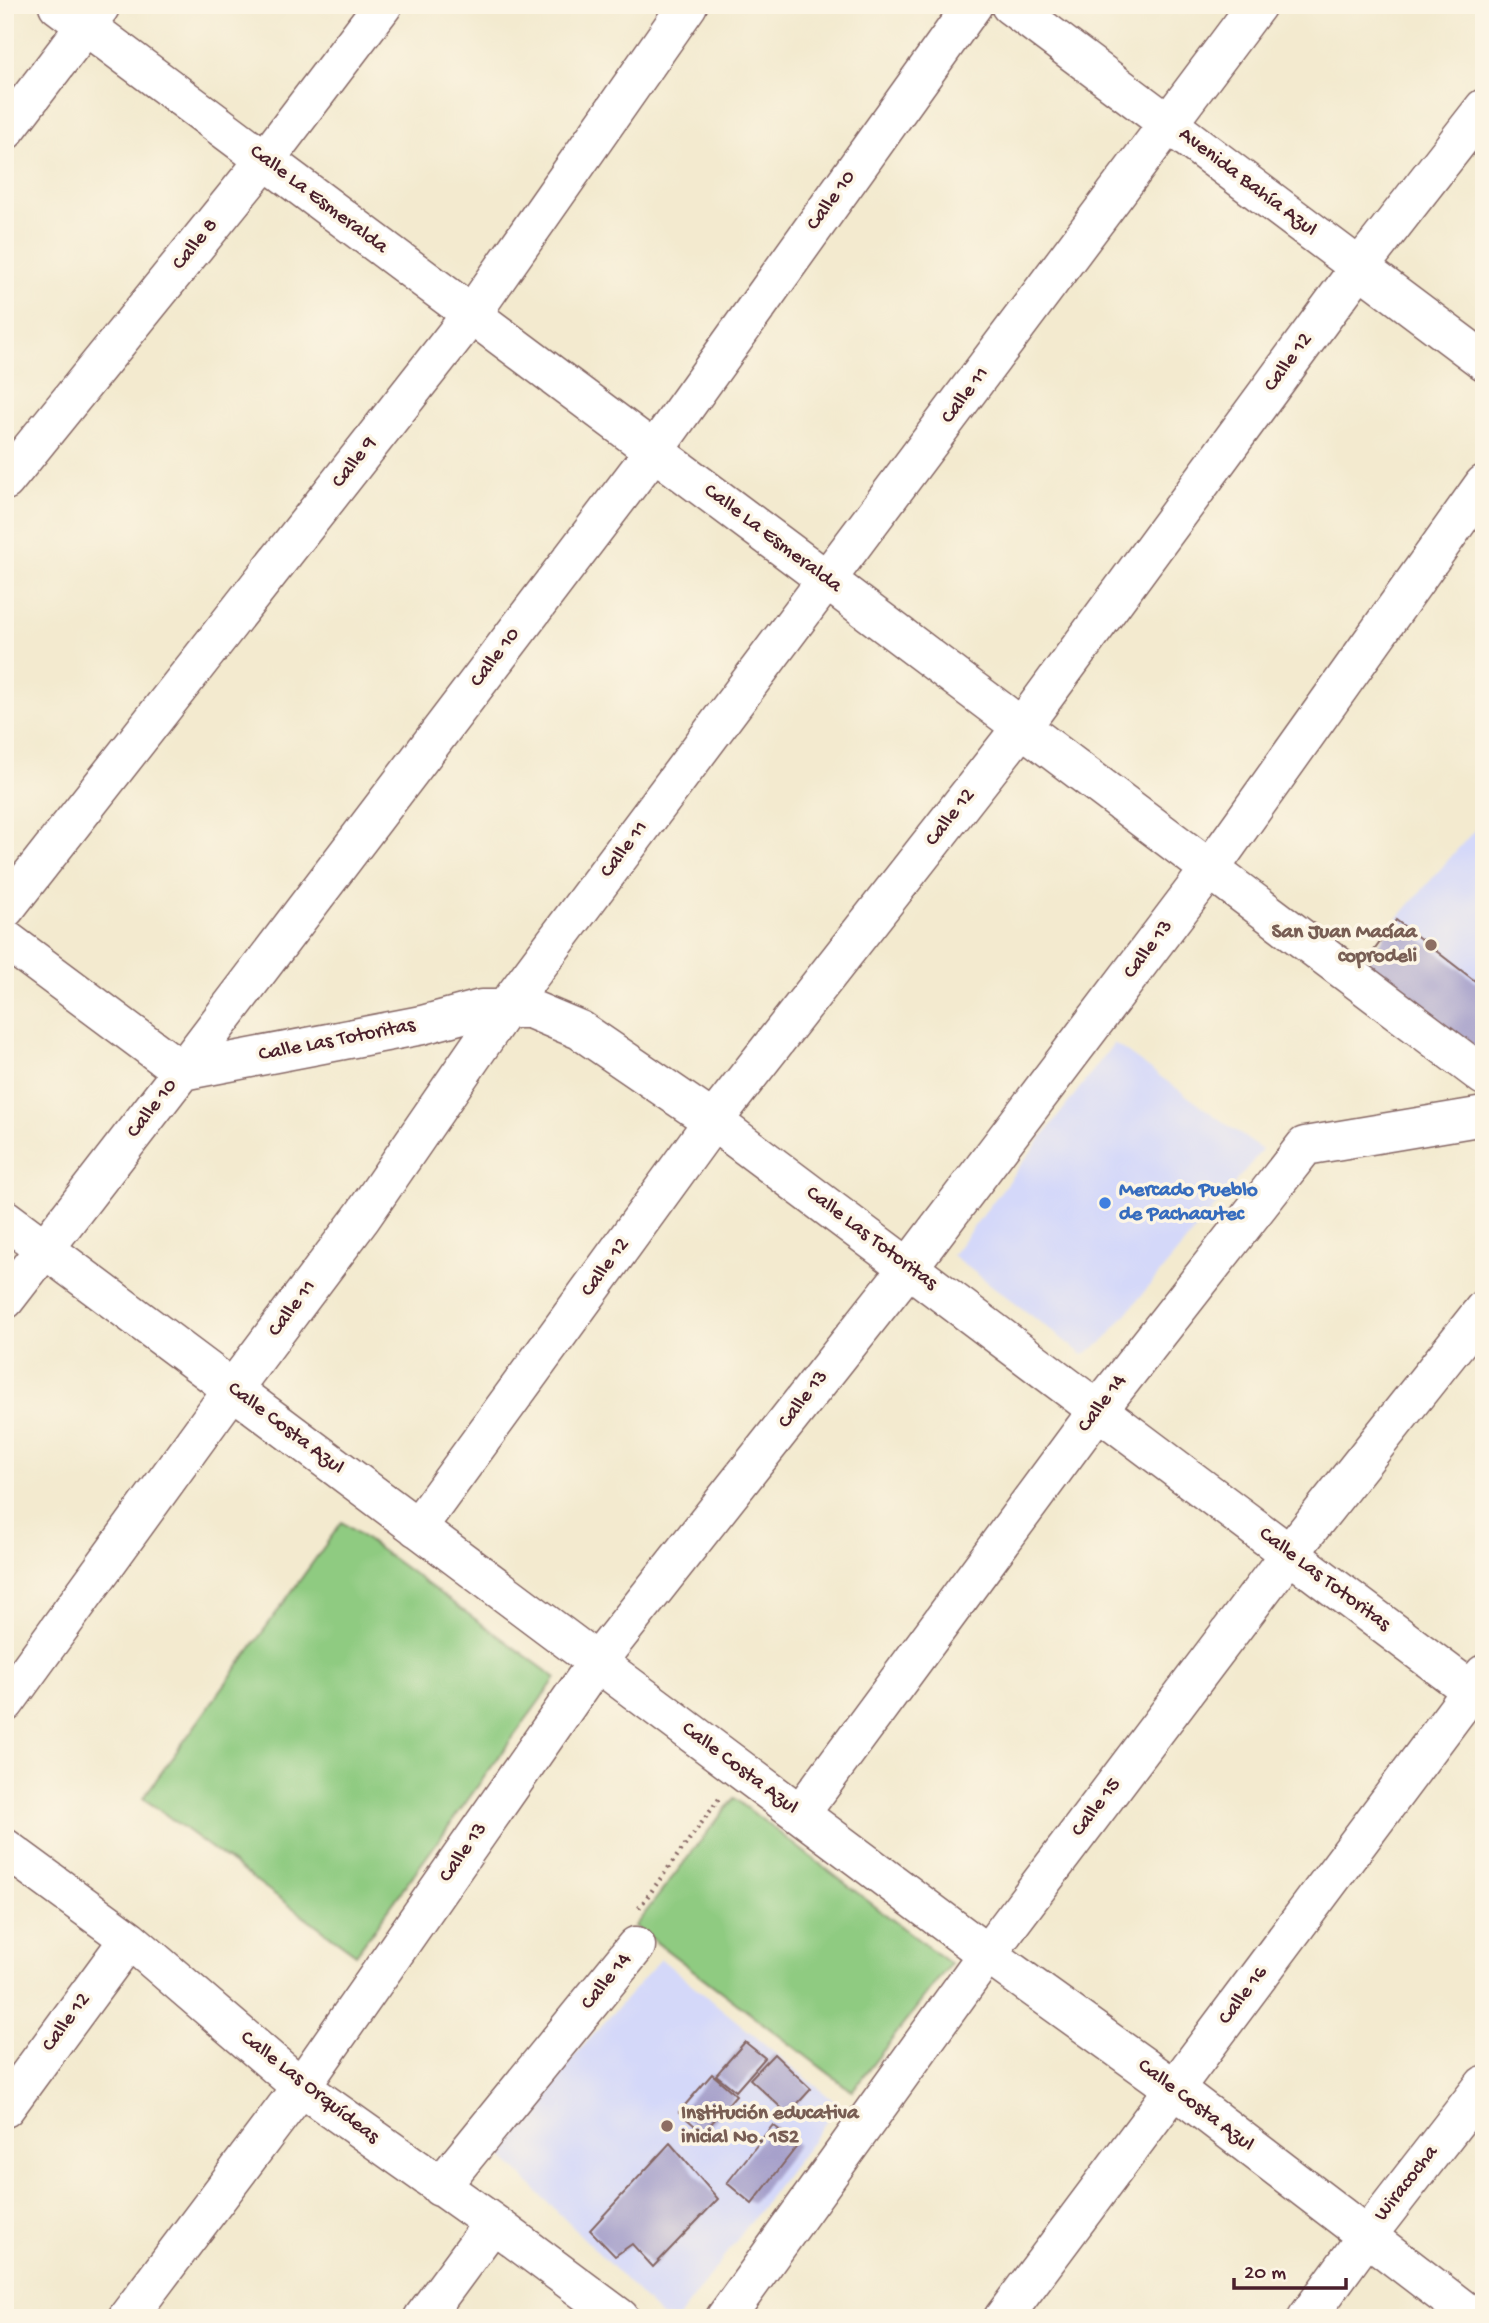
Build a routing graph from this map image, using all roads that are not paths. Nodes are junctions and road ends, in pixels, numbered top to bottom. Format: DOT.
graph roads {
  1 [pos="383,5"];
  2 [pos="688,5"];
  3 [pos="973,5"];
  4 [pos="1010,5"];
  5 [pos="1257,5"];
  6 [pos="82,12"];
  7 [pos="1484,108"];
  8 [pos="1169,125"];
  9 [pos="5,131"];
  10 [pos="265,160"];
  11 [pos="1359,268"];
  12 [pos="471,315"];
  13 [pos="1484,361"];
  14 [pos="653,452"];
  15 [pos="5,481"];
  16 [pos="1484,484"];
  17 [pos="828,581"];
  18 [pos="1021,728"];
  19 [pos="1210,869"];
  20 [pos="5,909"];
  21 [pos="5,939"];
  22 [pos="505,1009"];
  23 [pos="182,1071"];
  24 [pos="1484,1076"];
  25 [pos="1484,1116"];
  26 [pos="713,1121"];
  27 [pos="5,1219"];
  28 [pos="45,1249"];
  29 [pos="908,1268"];
  30 [pos="5,1300"];
  31 [pos="1484,1309"];
  32 [pos="232,1390"];
  33 [pos="1098,1410"];
  34 [pos="417,1528"];
  35 [pos="1289,1554"];
  36 [pos="597,1662"];
  37 [pos="1479,1688"];
  38 [pos="5,1703"];
  39 [pos="800,1814"];
  40 [pos="5,1848"];
  41 [pos="129,1939"];
  42 [pos="636,1945"];
  43 [pos="987,1954"];
  44 [pos="1484,2085"];
  45 [pos="301,2087"];
  46 [pos="1175,2089"];
  47 [pos="5,2108"];
  48 [pos="440,2187"];
  49 [pos="493,2223"];
  50 [pos="1366,2237"];
  51 [pos="127,2318"];
  52 [pos="423,2318"];
  53 [pos="620,2318"];
  54 [pos="725,2318"];
  55 [pos="1003,2318"];
  56 [pos="1307,2318"];
  57 [pos="1474,2318"];
  1 -- 10 [label="street, Calle 8"];
  2 -- 12 [label="street, Calle 9"];
  3 -- 14 [label="street, Calle 10"];
  4 -- 8 [label="street, Avenida Bahía Azul"];
  5 -- 8 [label="street, Calle 11"];
  6 -- 9 [label="street"];
  6 -- 10 [label="street, Calle La Esmeralda"];
  7 -- 11 [label="street, Calle 12"];
  8 -- 11 [label="street, Avenida Bahía Azul"];
  8 -- 17 [label="street, Calle 11"];
  10 -- 12 [label="street, Calle La Esmeralda"];
  10 -- 15 [label="street, Calle 8"];
  11 -- 13 [label="street, Avenida Bahía Azul"];
  11 -- 18 [label="street, Calle 12"];
  12 -- 14 [label="street, Calle La Esmeralda"];
  12 -- 20 [label="street, Calle 9"];
  14 -- 17 [label="street, Calle La Esmeralda"];
  14 -- 23 [label="street, Calle 10"];
  16 -- 19 [label="street, Calle 13"];
  17 -- 18 [label="street, Calle La Esmeralda"];
  17 -- 22 [label="street, Calle 11"];
  18 -- 19 [label="street, Calle La Esmeralda"];
  18 -- 26 [label="street, Calle 12"];
  19 -- 24 [label="street, Calle La Esmeralda"];
  19 -- 29 [label="street, Calle 13"];
  21 -- 23 [label="street"];
  22 -- 23 [label="street, Calle Las Totoritas"];
  22 -- 26 [label="street, Calle Las Totoritas"];
  22 -- 32 [label="street, Calle 11"];
  23 -- 28 [label="street, Calle 10"];
  25 -- 33 [label="street, Calle 14"];
  26 -- 29 [label="street, Calle Las Totoritas"];
  26 -- 34 [label="street, Calle 12"];
  27 -- 28 [label="street, Calle Costa Azul"];
  28 -- 30 [label="street, Calle 10"];
  28 -- 32 [label="street, Calle Costa Azul"];
  29 -- 33 [label="street, Calle Las Totoritas"];
  29 -- 36 [label="street, Calle 13"];
  31 -- 35 [label="street, Calle 15"];
  32 -- 34 [label="street, Calle Costa Azul"];
  32 -- 38 [label="street, Calle 11"];
  33 -- 35 [label="street, Calle Las Totoritas"];
  33 -- 39 [label="street, Calle 14"];
  34 -- 36 [label="street, Calle Costa Azul"];
  35 -- 37 [label="street, Calle Las Totoritas"];
  35 -- 43 [label="street, Calle 15"];
  36 -- 39 [label="street, Calle Costa Azul"];
  36 -- 45 [label="street, Calle 13"];
  37 -- 46 [label="street, Calle 16"];
  39 -- 43 [label="street, Calle Costa Azul"];
  40 -- 41 [label="street, Calle Las Orquídeas"];
  41 -- 45 [label="street, Calle Las Orquídeas"];
  41 -- 47 [label="street, Calle 12"];
  42 -- 48 [label="street, Calle 14"];
  43 -- 46 [label="street, Calle Costa Azul"];
  43 -- 54 [label="street, Calle 15"];
  44 -- 50 [label="street, Wiracocha"];
  45 -- 48 [label="street, Calle Las Orquídeas"];
  45 -- 51 [label="street, Calle 13"];
  46 -- 50 [label="street, Calle Costa Azul"];
  46 -- 55 [label="street, Calle 16"];
  48 -- 49 [label="street, Calle Las Orquídeas"];
  49 -- 52 [label="street"];
  49 -- 53 [label="street, Calle Las Orquídeas"];
  50 -- 56 [label="street, Wiracocha"];
  50 -- 57 [label="street, Calle Costa Azul"];
}
